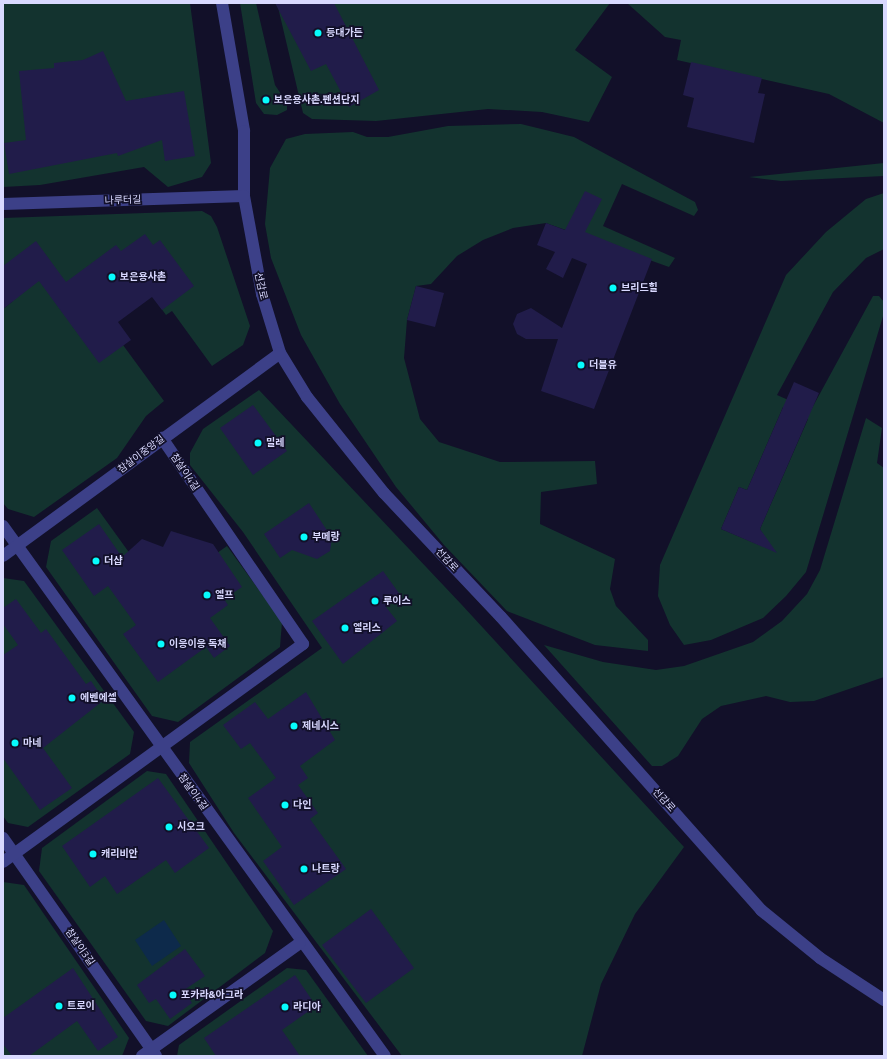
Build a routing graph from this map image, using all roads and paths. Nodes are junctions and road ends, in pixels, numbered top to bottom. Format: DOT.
graph roads {
  1 [pos="222,3"];
  2 [pos="244,196"];
  3 [pos="3,204"];
  4 [pos="280,353"];
  5 [pos="162,438"];
  6 [pos="3,526"];
  7 [pos="18,546"];
  8 [pos="3,556"];
  9 [pos="161,748"];
  10 [pos="3,838"];
  11 [pos="14,854"];
  12 [pos="3,862"];
  13 [pos="300,943"];
  14 [pos="884,1000"];
  15 [pos="150,1054"];
  16 [pos="385,1056"];
  1 -- 2 [label="street, 선감로"];
  2 -- 3 [label="street, 나루터길"];
  2 -- 4 [label="street, 선감로"];
  4 -- 5 [label="street, 참살이중앙길"];
  4 -- 14 [label="street, 선감로"];
  5 -- 7 [label="street, 참살이중앙길"];
  5 -- 9 [label="street, 참살이4길"];
  6 -- 7 [label="street, 참살이4길"];
  7 -- 8 [label="street, 참살이중앙길"];
  7 -- 9 [label="street, 참살이4길"];
  9 -- 11 [label="street"];
  9 -- 13 [label="street, 참살이4길"];
  10 -- 11 [label="street, 참살이3길"];
  11 -- 12 [label="street"];
  11 -- 15 [label="street, 참살이3길"];
  13 -- 15 [label="street"];
  13 -- 16 [label="street, 참살이4길"];
}
